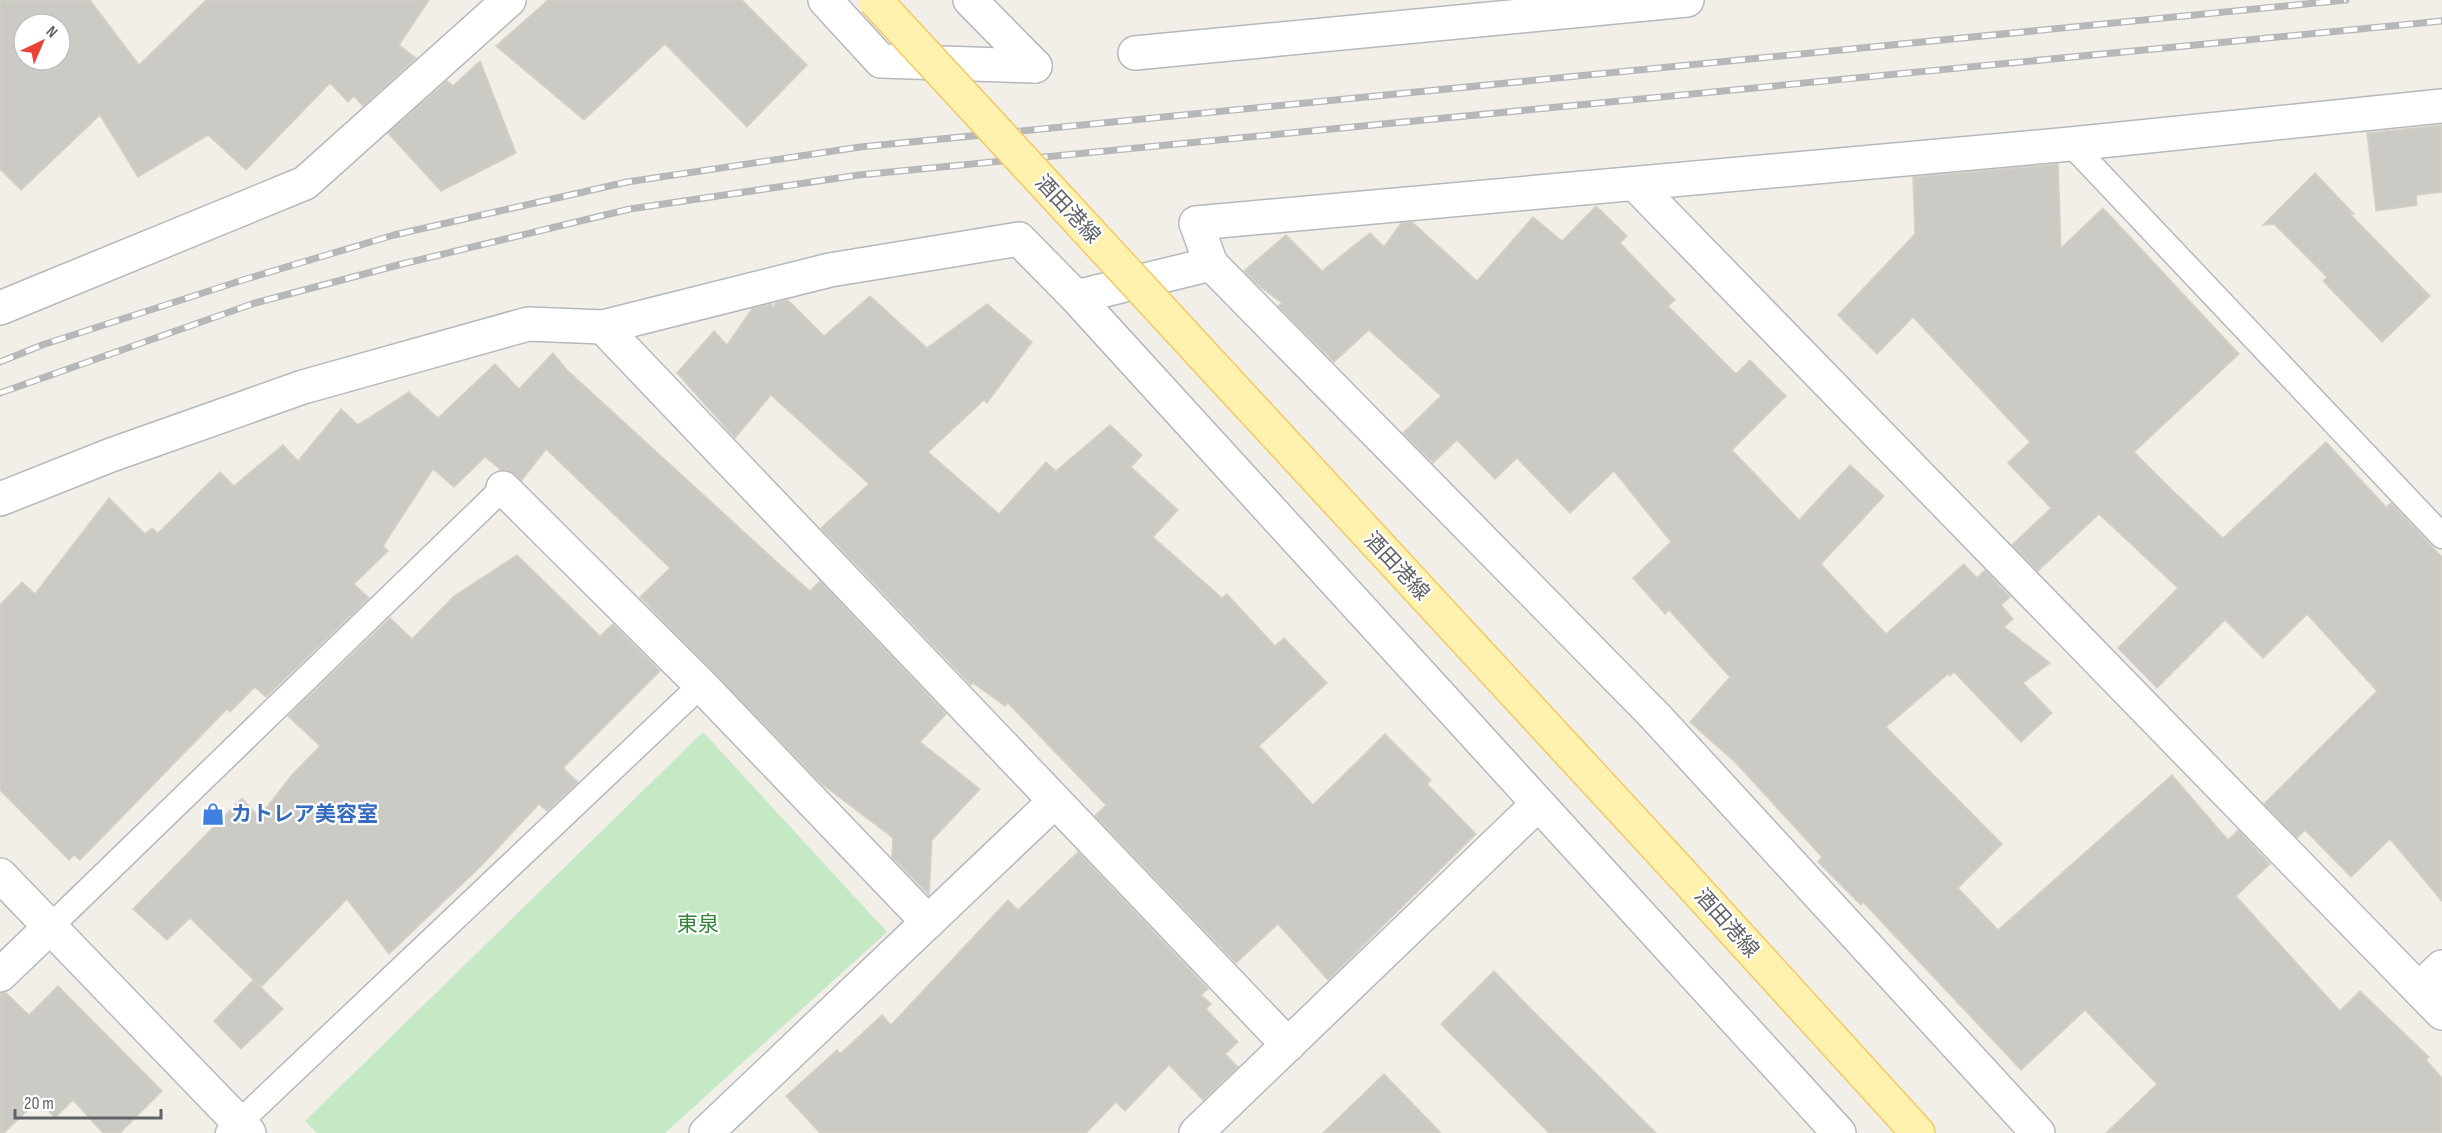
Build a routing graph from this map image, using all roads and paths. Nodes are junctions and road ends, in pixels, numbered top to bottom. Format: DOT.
graph roads {
  1 [pos="509,0"];
  2 [pos="825,0"];
  3 [pos="875,0"];
  4 [pos="970,0"];
  5 [pos="1688,0"];
  6 [pos="1136,53"];
  7 [pos="2442,106"];
  8 [pos="2071,144"];
  9 [pos="1636,185"];
  10 [pos="1211,264"];
  11 [pos="1076,297"];
  12 [pos="0,308"];
  13 [pos="603,327"];
  14 [pos="503,488"];
  15 [pos="0,499"];
  16 [pos="2442,536"];
  17 [pos="701,685"];
  18 [pos="1055,801"];
  19 [pos="1537,805"];
  20 [pos="0,875"];
  21 [pos="928,922"];
  22 [pos="50,927"];
  23 [pos="0,975"];
  24 [pos="2431,978"];
  25 [pos="2442,1013"];
  26 [pos="1288,1045"];
  27 [pos="239,1130"];
  28 [pos="706,1133"];
  29 [pos="1196,1133"];
  30 [pos="1839,1133"];
  31 [pos="1918,1133"];
  32 [pos="2038,1133"];
  1 -- 12 [label="street"];
  2 -- 4 [label="street"];
  3 -- 31 [label="main road, 酒田港線, bridge"];
  5 -- 6 [label="street"];
  7 -- 8 [label="street"];
  8 -- 9 [label="street"];
  8 -- 16 [label="lane"];
  9 -- 10 [label="street"];
  9 -- 24 [label="street"];
  10 -- 11 [label="street"];
  10 -- 32 [label="street"];
  11 -- 13 [label="street"];
  11 -- 19 [label="street"];
  13 -- 15 [label="street"];
  13 -- 18 [label="street"];
  14 -- 17 [label="street"];
  14 -- 22 [label="lane"];
  17 -- 21 [label="street"];
  17 -- 27 [label="lane"];
  18 -- 21 [label="street"];
  18 -- 26 [label="street"];
  19 -- 26 [label="street"];
  19 -- 30 [label="street"];
  20 -- 22 [label="street"];
  21 -- 28 [label="street"];
  22 -- 23 [label="street"];
  22 -- 27 [label="street"];
  24 -- 25 [label="street"];
  26 -- 29 [label="street"];
}
